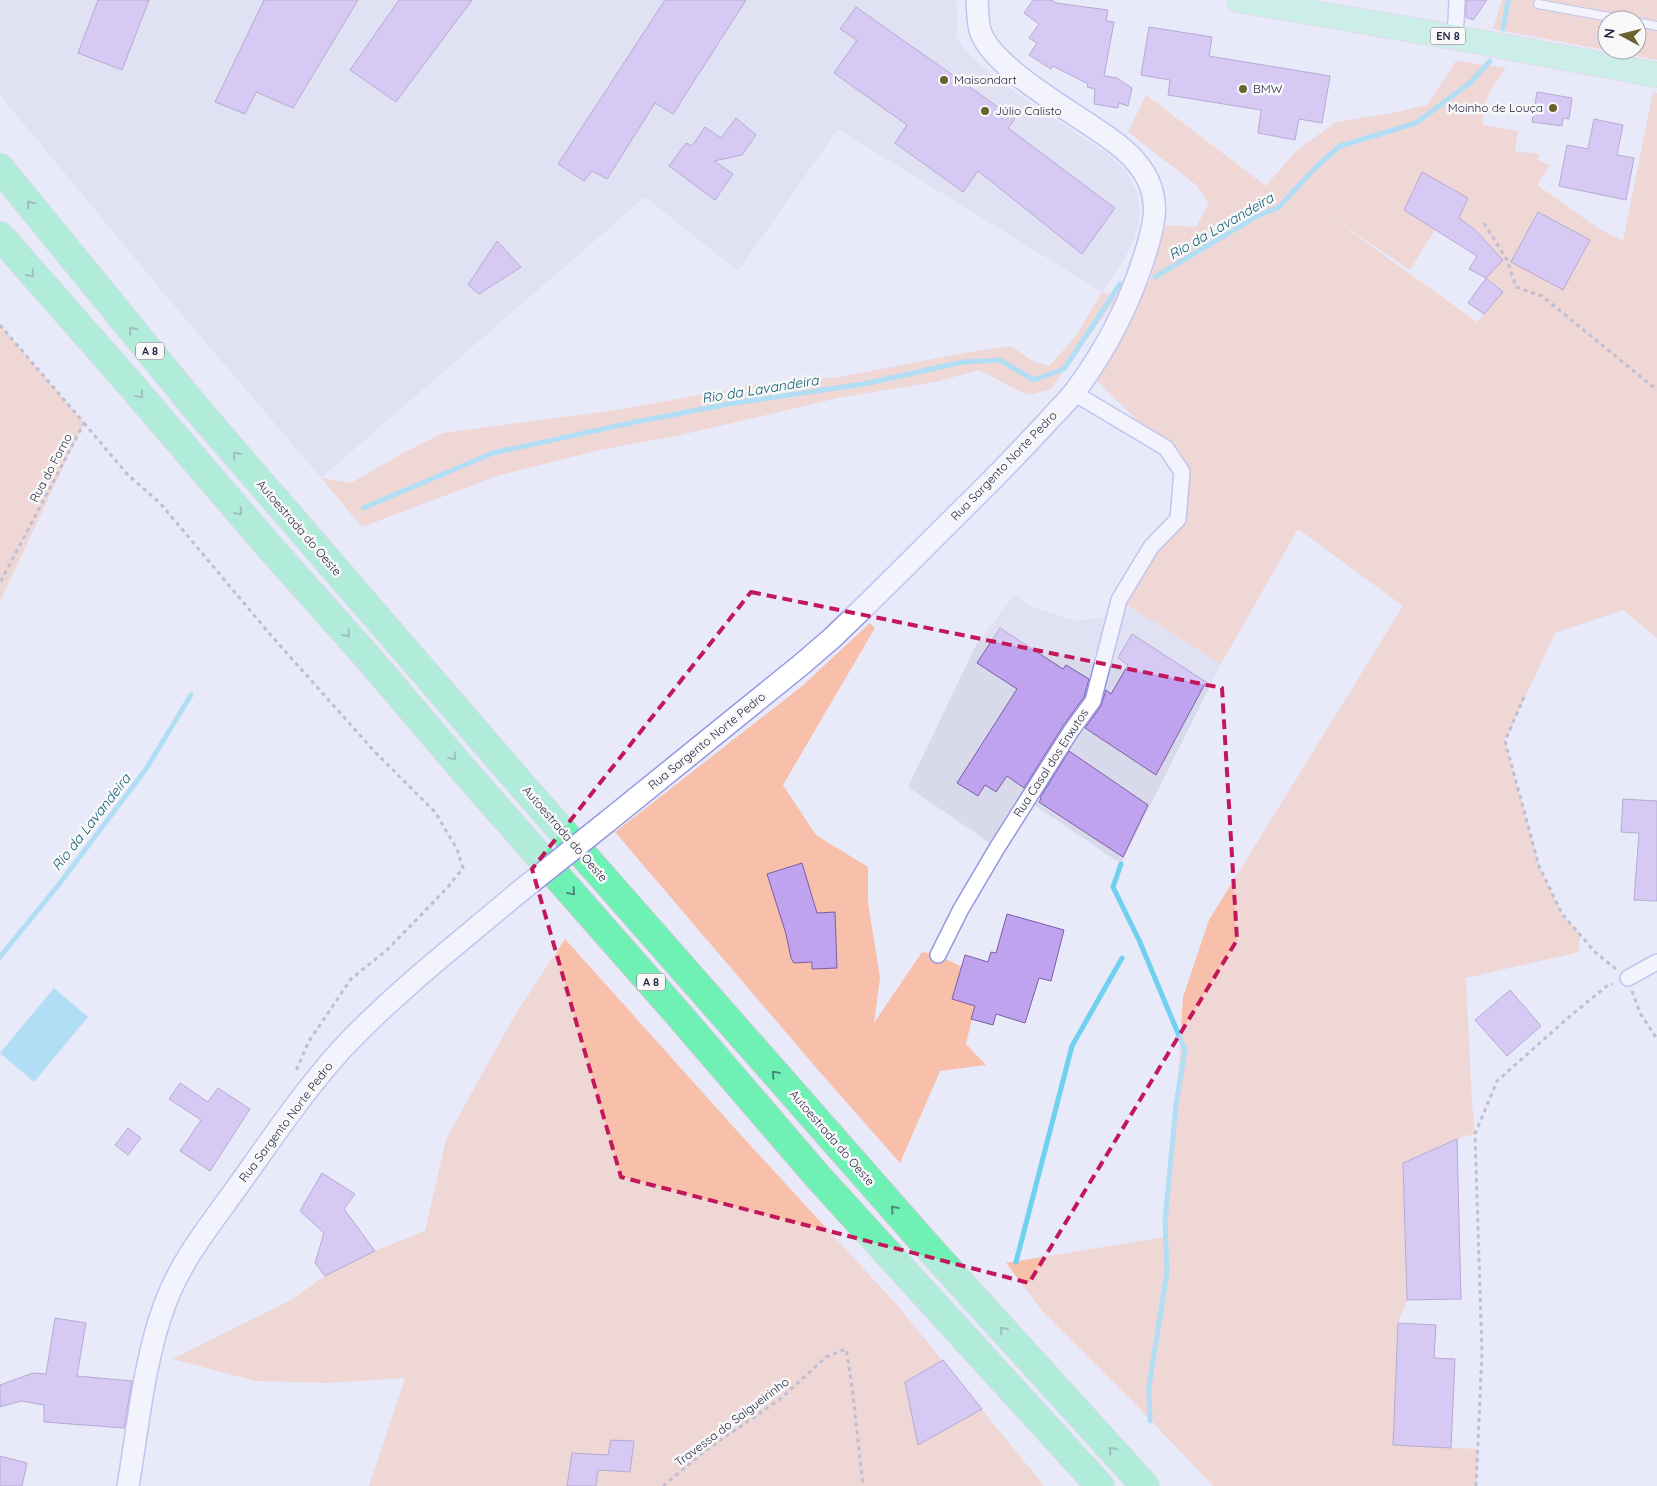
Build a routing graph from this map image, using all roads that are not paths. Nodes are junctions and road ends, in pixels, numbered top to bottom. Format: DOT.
graph roads {
  1 [pos="977,0"];
  2 [pos="988,0"];
  3 [pos="1239,0"];
  4 [pos="1457,0"];
  5 [pos="1538,4"];
  6 [pos="1597,15"];
  7 [pos="978,23"];
  8 [pos="1452,37"];
  9 [pos="1657,75"];
  10 [pos="0,168"];
  11 [pos="0,236"];
  12 [pos="1074,393"];
  13 [pos="938,955"];
  14 [pos="1657,962"];
  15 [pos="1628,978"];
  16 [pos="128,1486"];
  17 [pos="1100,1486"];
  18 [pos="1145,1486"];
  1 -- 7 [label="street, Rua Sargento Norte Pedro"];
  2 -- 7 [label="street"];
  3 -- 8 [label="main road, EN 8"];
  4 -- 8 [label="street"];
  5 -- 6 [label="lane"];
  7 -- 12 [label="street, Rua Sargento Norte Pedro"];
  8 -- 9 [label="main road, EN 8"];
  18 -- 10 [label="highway, Autoestrada do Oeste / A 8, one-way"];
  11 -- 17 [label="highway, A 8, one-way"];
  12 -- 13 [label="street, Rua Casal dos Enxutos"];
  12 -- 16 [label="street, Rua Sargento Norte Pedro, bridge"];
  14 -- 15 [label="street"];
}
